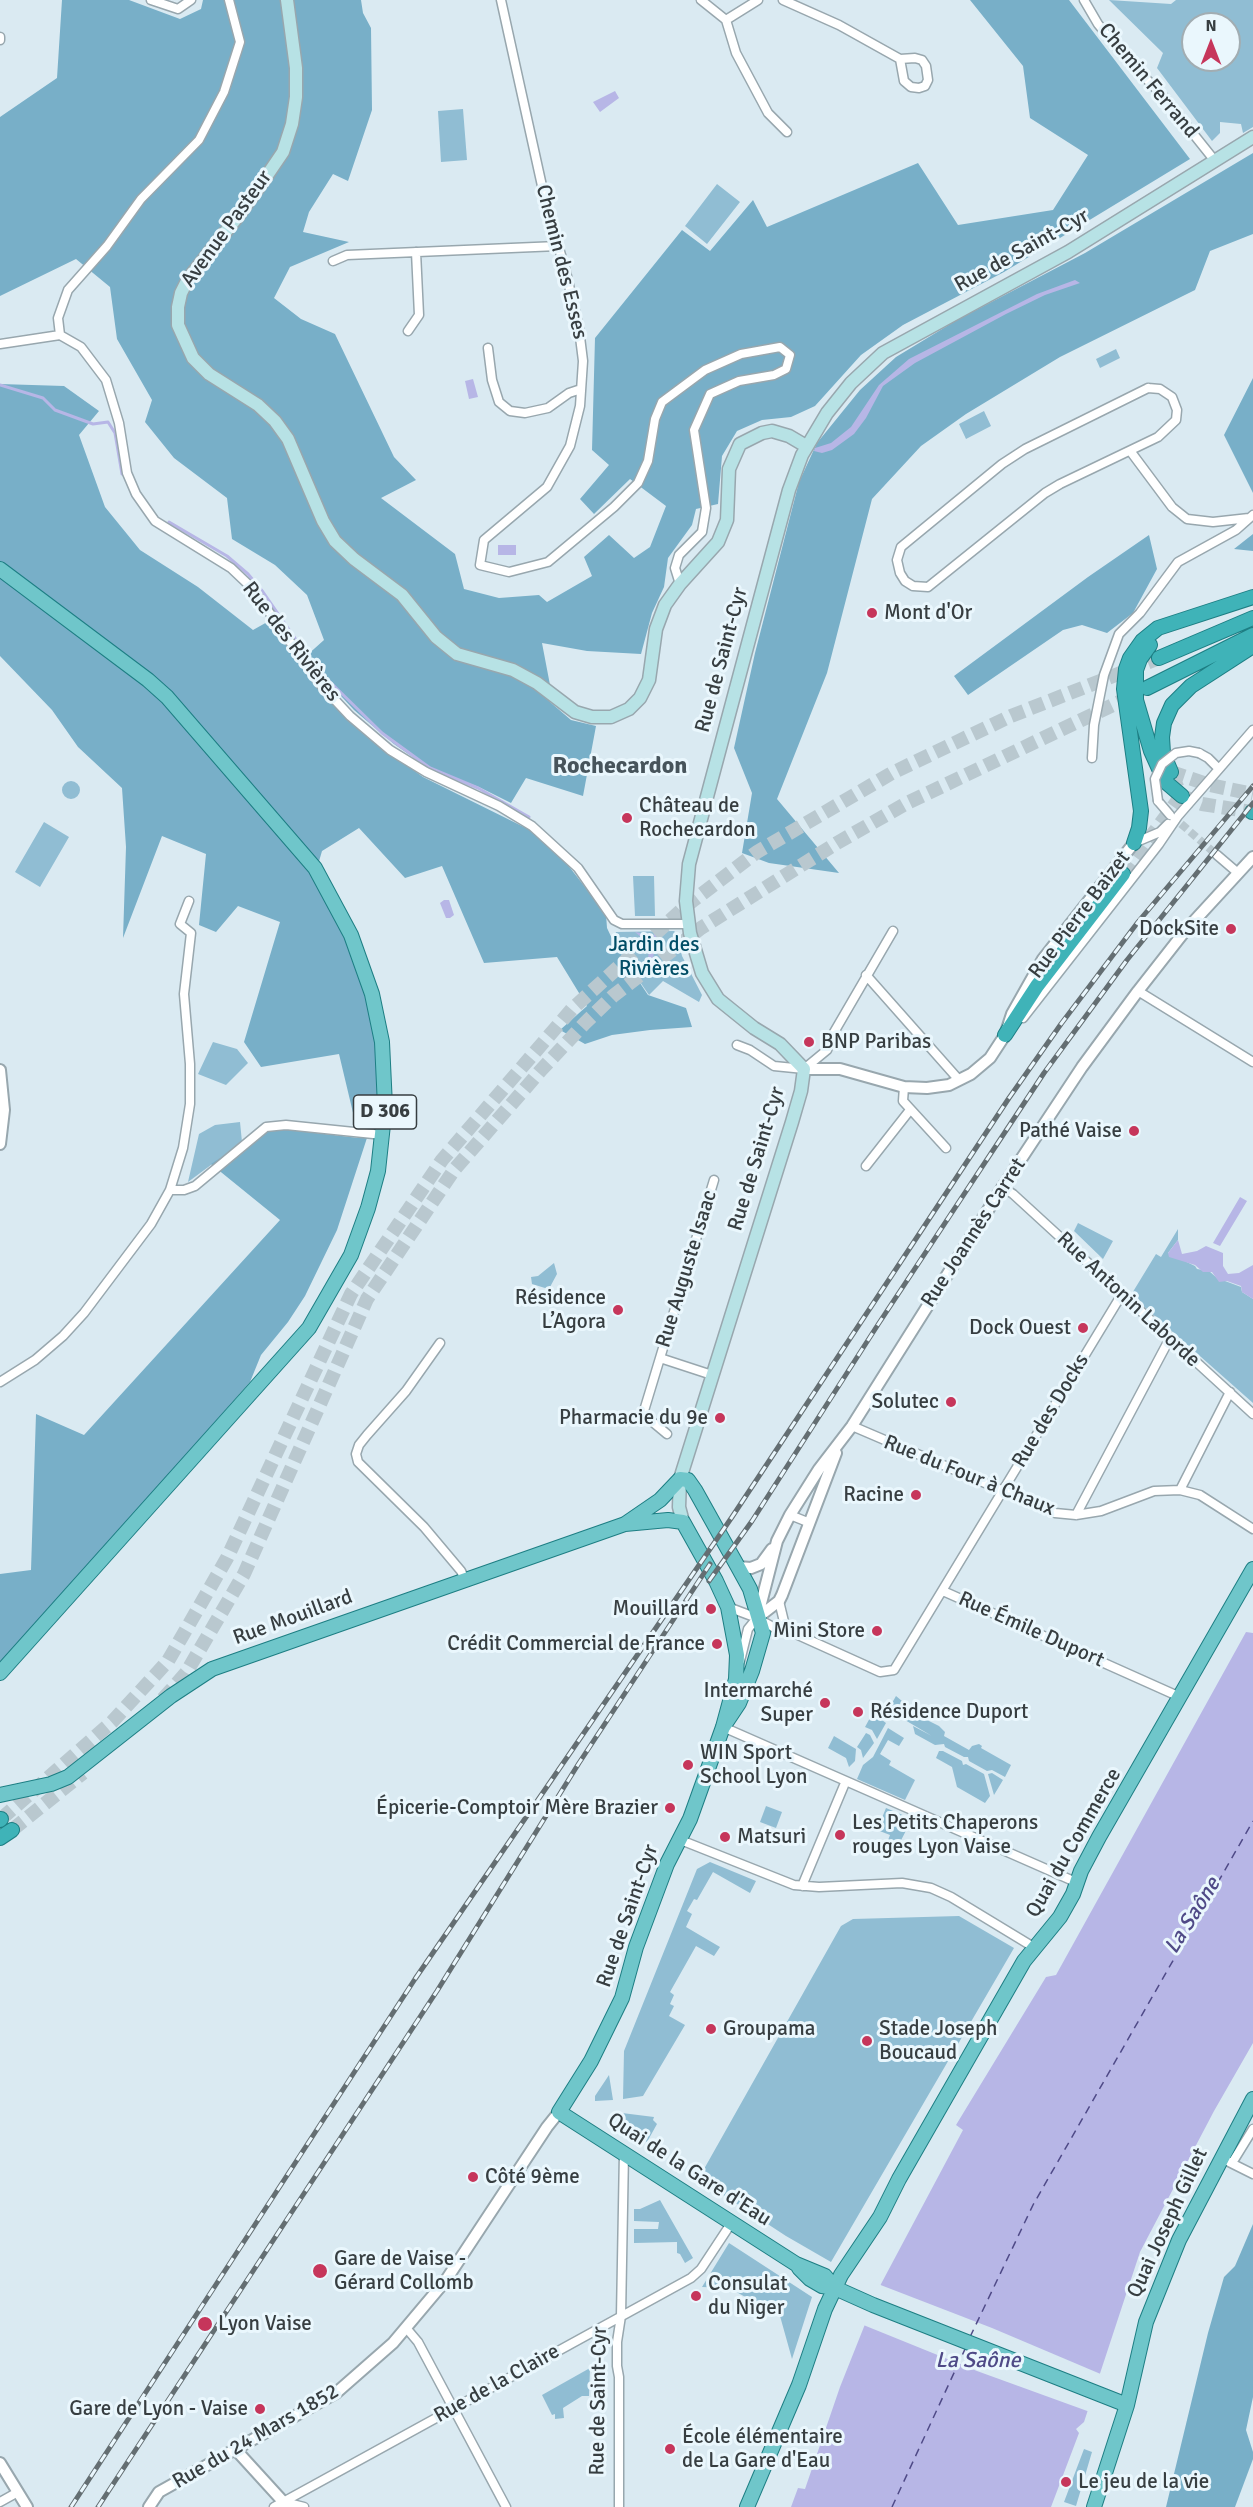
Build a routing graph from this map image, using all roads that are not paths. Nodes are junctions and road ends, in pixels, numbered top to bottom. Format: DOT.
graph roads {
  1 [pos="151,0"];
  2 [pos="190,0"];
  3 [pos="229,0"];
  4 [pos="287,0"];
  5 [pos="501,0"];
  6 [pos="701,0"];
  7 [pos="758,0"];
  8 [pos="783,0"];
  9 [pos="1084,0"];
  10 [pos="726,20"];
  11 [pos="900,59"];
  12 [pos="787,132"];
  13 [pos="1253,137"];
  14 [pos="1215,161"];
  15 [pos="558,246"];
  16 [pos="416,252"];
  17 [pos="333,261"];
  18 [pos="408,330"];
  19 [pos="60,335"];
  20 [pos="0,344"];
  21 [pos="488,348"];
  22 [pos="582,389"];
  23 [pos="806,446"];
  24 [pos="1131,452"];
  25 [pos="1251,516"];
  26 [pos="0,569"];
  27 [pos="680,584"];
  28 [pos="1253,597"];
  29 [pos="1204,614"];
  30 [pos="1253,618"];
  31 [pos="1253,635"];
  32 [pos="1253,645"];
  33 [pos="1160,658"];
  34 [pos="1147,688"];
  35 [pos="1253,730"];
  36 [pos="1092,758"];
  37 [pos="1218,768"];
  38 [pos="1171,772"];
  39 [pos="1182,796"];
  40 [pos="1174,816"];
  41 [pos="1134,843"];
  42 [pos="1217,855"];
  43 [pos="1253,857"];
  44 [pos="1238,873"];
  45 [pos="1123,874"];
  46 [pos="189,901"];
  47 [pos="688,924"];
  48 [pos="893,932"];
  49 [pos="866,975"];
  50 [pos="1138,991"];
  51 [pos="1005,1035"];
  52 [pos="736,1045"];
  53 [pos="1253,1062"];
  54 [pos="804,1069"];
  55 [pos="0,1070"];
  56 [pos="959,1080"];
  57 [pos="904,1086"];
  58 [pos="910,1110"];
  59 [pos="383,1135"];
  60 [pos="0,1144"];
  61 [pos="946,1148"];
  62 [pos="866,1166"];
  63 [pos="714,1180"];
  64 [pos="1002,1187"];
  65 [pos="170,1190"];
  66 [pos="1122,1293"];
  67 [pos="1170,1338"];
  68 [pos="440,1343"];
  69 [pos="660,1358"];
  70 [pos="712,1375"];
  71 [pos="0,1382"];
  72 [pos="1230,1392"];
  73 [pos="1253,1414"];
  74 [pos="852,1426"];
  75 [pos="667,1434"];
  76 [pos="838,1447"];
  77 [pos="680,1479"];
  78 [pos="1180,1490"];
  79 [pos="1004,1491"];
  80 [pos="790,1515"];
  81 [pos="1076,1515"];
  82 [pos="683,1522"];
  83 [pos="810,1523"];
  84 [pos="625,1524"];
  85 [pos="1253,1529"];
  86 [pos="777,1541"];
  87 [pos="738,1567"];
  88 [pos="1253,1569"];
  89 [pos="465,1580"];
  90 [pos="943,1591"];
  91 [pos="779,1601"];
  92 [pos="728,1607"];
  93 [pos="758,1618"];
  94 [pos="786,1630"];
  95 [pos="0,1672"];
  96 [pos="736,1680"];
  97 [pos="1180,1697"];
  98 [pos="723,1727"];
  99 [pos="845,1783"];
  100 [pos="0,1795"];
  101 [pos="12,1830"];
  102 [pos="0,1838"];
  103 [pos="678,1839"];
  104 [pos="1078,1883"];
  105 [pos="802,1886"];
  106 [pos="1035,1948"];
  107 [pos="1253,2100"];
  108 [pos="559,2112"];
  109 [pos="1253,2129"];
  110 [pos="624,2152"];
  111 [pos="1226,2161"];
  112 [pos="1253,2174"];
  113 [pos="732,2222"];
  114 [pos="835,2288"];
  115 [pos="621,2316"];
  116 [pos="407,2329"];
  117 [pos="1127,2404"];
  118 [pos="454,2408"];
  119 [pos="236,2450"];
  120 [pos="0,2463"];
  121 [pos="18,2492"];
  122 [pos="0,2502"];
  123 [pos="282,2505"];
  124 [pos="27,2507"];
  125 [pos="149,2507"];
  126 [pos="304,2507"];
  127 [pos="506,2507"];
  128 [pos="619,2507"];
  129 [pos="747,2507"];
  130 [pos="1094,2507"];
  1 -- 2 [label="street"];
  3 -- 19 [label="street"];
  4 -- 27 [label="main road, Avenue Pasteur"];
  5 -- 15 [label="street, Chemin des Esses"];
  6 -- 10 [label="street"];
  7 -- 10 [label="street"];
  8 -- 11 [label="street"];
  9 -- 14 [label="street, Chemin Ferrand"];
  10 -- 12 [label="street"];
  13 -- 14 [label="main road, Rue de Saint-Cyr"];
  14 -- 23 [label="main road, Rue de Saint-Cyr"];
  15 -- 16 [label="street"];
  15 -- 22 [label="street, Chemin des Esses"];
  16 -- 17 [label="street"];
  16 -- 18 [label="street"];
  19 -- 20 [label="street"];
  19 -- 47 [label="street, Rue des Rivières"];
  21 -- 22 [label="street"];
  22 -- 27 [label="street, Chemin des Esses"];
  23 -- 27 [label="main road, Avenue Pasteur"];
  23 -- 47 [label="main road, Rue de Saint-Cyr"];
  24 -- 24 [label="street"];
  24 -- 25 [label="street"];
  25 -- 36 [label="street"];
  26 -- 59 [label="main road, D 306"];
  28 -- 29 [label="highway"];
  29 -- 39 [label="highway"];
  29 -- 41 [label="highway"];
  30 -- 33 [label="highway"];
  31 -- 34 [label="highway"];
  32 -- 38 [label="highway"];
  35 -- 37 [label="street, Rue Pierre Baizet"];
  37 -- 40 [label="street, Rue Pierre Baizet"];
  37 -- 40 [label="street, bridge"];
  40 -- 41 [label="street, Rue Pierre Baizet"];
  40 -- 51 [label="street, Rue Pierre Baizet"];
  41 -- 51 [label="street, Rue Pierre Baizet"];
  42 -- 44 [label="street"];
  43 -- 44 [label="street, Rue Joannès Carret"];
  44 -- 50 [label="street, Rue Joannès Carret"];
  45 -- 51 [label="highway"];
  46 -- 65 [label="street"];
  47 -- 54 [label="main road, Rue de Saint-Cyr"];
  48 -- 49 [label="street"];
  49 -- 54 [label="street"];
  49 -- 56 [label="street"];
  50 -- 53 [label="street"];
  50 -- 64 [label="street, Rue Joannès Carret"];
  51 -- 56 [label="street, Rue Pierre Baizet"];
  52 -- 54 [label="street"];
  54 -- 57 [label="street, Rue Pierre Baizet"];
  54 -- 70 [label="main road, Rue de Saint-Cyr"];
  55 -- 60 [label="street"];
  56 -- 57 [label="street, Rue Pierre Baizet"];
  57 -- 58 [label="street"];
  58 -- 61 [label="street"];
  58 -- 62 [label="street"];
  59 -- 65 [label="street"];
  59 -- 95 [label="main road, D 306"];
  63 -- 69 [label="street, Rue Auguste Isaac"];
  64 -- 66 [label="street, Rue Antonin Laborde"];
  64 -- 74 [label="street, Rue Joannès Carret"];
  65 -- 71 [label="street"];
  66 -- 67 [label="street, Rue Antonin Laborde"];
  66 -- 79 [label="street, Rue des Docks"];
  67 -- 72 [label="street, Rue Antonin Laborde"];
  67 -- 81 [label="street"];
  68 -- 89 [label="street"];
  69 -- 70 [label="street, Rue Auguste Isaac"];
  69 -- 75 [label="street, Rue Auguste Isaac"];
  70 -- 77 [label="main road, Rue de Saint-Cyr"];
  72 -- 73 [label="street, Rue Antonin Laborde"];
  72 -- 78 [label="street"];
  74 -- 76 [label="street, Rue Joannès Carret"];
  74 -- 79 [label="street, Rue du Four à Chaux"];
  76 -- 80 [label="street, Rue Joannès Carret"];
  76 -- 83 [label="street, Rue Joannès Carret"];
  77 -- 82 [label="main road, Rue de Saint-Cyr"];
  77 -- 84 [label="main road, Rue Mouillard"];
  77 -- 87 [label="main road, Rue de Saint-Cyr"];
  78 -- 81 [label="street, Rue du Four à Chaux"];
  78 -- 85 [label="street, Rue du Four à Chaux"];
  79 -- 81 [label="street, Rue du Four à Chaux"];
  79 -- 90 [label="street, Rue des Docks"];
  80 -- 83 [label="street"];
  80 -- 86 [label="street, Rue Joannès Carret"];
  82 -- 84 [label="main road, Rue Mouillard"];
  82 -- 92 [label="main road, Rue de Saint-Cyr"];
  83 -- 91 [label="street, Rue Joannès Carret"];
  84 -- 89 [label="main road, Rue Mouillard"];
  86 -- 87 [label="street"];
  86 -- 93 [label="street, Rue Joannès Carret"];
  87 -- 93 [label="main road, Rue de Saint-Cyr"];
  88 -- 97 [label="main road, Quai du Commerce"];
  89 -- 100 [label="main road, Rue Mouillard"];
  90 -- 94 [label="street, Rue Émile Duport"];
  90 -- 97 [label="street, Rue Émile Duport"];
  91 -- 93 [label="street, Rue Joannès Carret"];
  91 -- 94 [label="street"];
  92 -- 93 [label="street"];
  92 -- 96 [label="main road, Rue de Saint-Cyr"];
  93 -- 94 [label="street, Rue Émile Duport"];
  93 -- 96 [label="street, Rue de Saint-Cyr"];
  93 -- 98 [label="main road, Rue de Saint-Cyr"];
  96 -- 98 [label="main road, Rue de Saint-Cyr"];
  97 -- 104 [label="main road, Quai du Commerce"];
  98 -- 99 [label="street"];
  98 -- 103 [label="main road, Rue de Saint-Cyr"];
  99 -- 104 [label="street"];
  99 -- 105 [label="street"];
  101 -- 102 [label="highway"];
  103 -- 105 [label="street"];
  103 -- 108 [label="main road, Rue de Saint-Cyr"];
  104 -- 106 [label="main road, Quai du Commerce"];
  105 -- 106 [label="street"];
  106 -- 114 [label="main road, Quai du Commerce"];
  107 -- 111 [label="main road, Quai Joseph Gillet"];
  108 -- 110 [label="main road, Quai de la Gare d'Eau"];
  108 -- 116 [label="street, Rue du 24 Mars 1852"];
  109 -- 111 [label="street"];
  110 -- 113 [label="main road, Quai de la Gare d'Eau"];
  110 -- 115 [label="street, Rue de Saint-Cyr"];
  111 -- 112 [label="street"];
  111 -- 117 [label="main road, Quai Joseph Gillet"];
  113 -- 114 [label="main road, Quai de la Gare d'Eau"];
  113 -- 115 [label="street, Rue de la Claire"];
  114 -- 117 [label="main road, Quai de la Gare d'Eau"];
  114 -- 129 [label="main road, Quai du Commerce"];
  115 -- 118 [label="street, Rue de la Claire"];
  115 -- 128 [label="street, Rue de Saint-Cyr"];
  116 -- 118 [label="street"];
  116 -- 119 [label="street, Rue du 24 Mars 1852"];
  117 -- 130 [label="main road, Quai Joseph Gillet"];
  118 -- 123 [label="street, Rue de la Claire"];
  118 -- 127 [label="street"];
  119 -- 123 [label="street"];
  119 -- 125 [label="street, Rue du 24 Mars 1852"];
  120 -- 121 [label="street"];
  121 -- 122 [label="street"];
  121 -- 124 [label="street"];
  123 -- 126 [label="street"];
}
